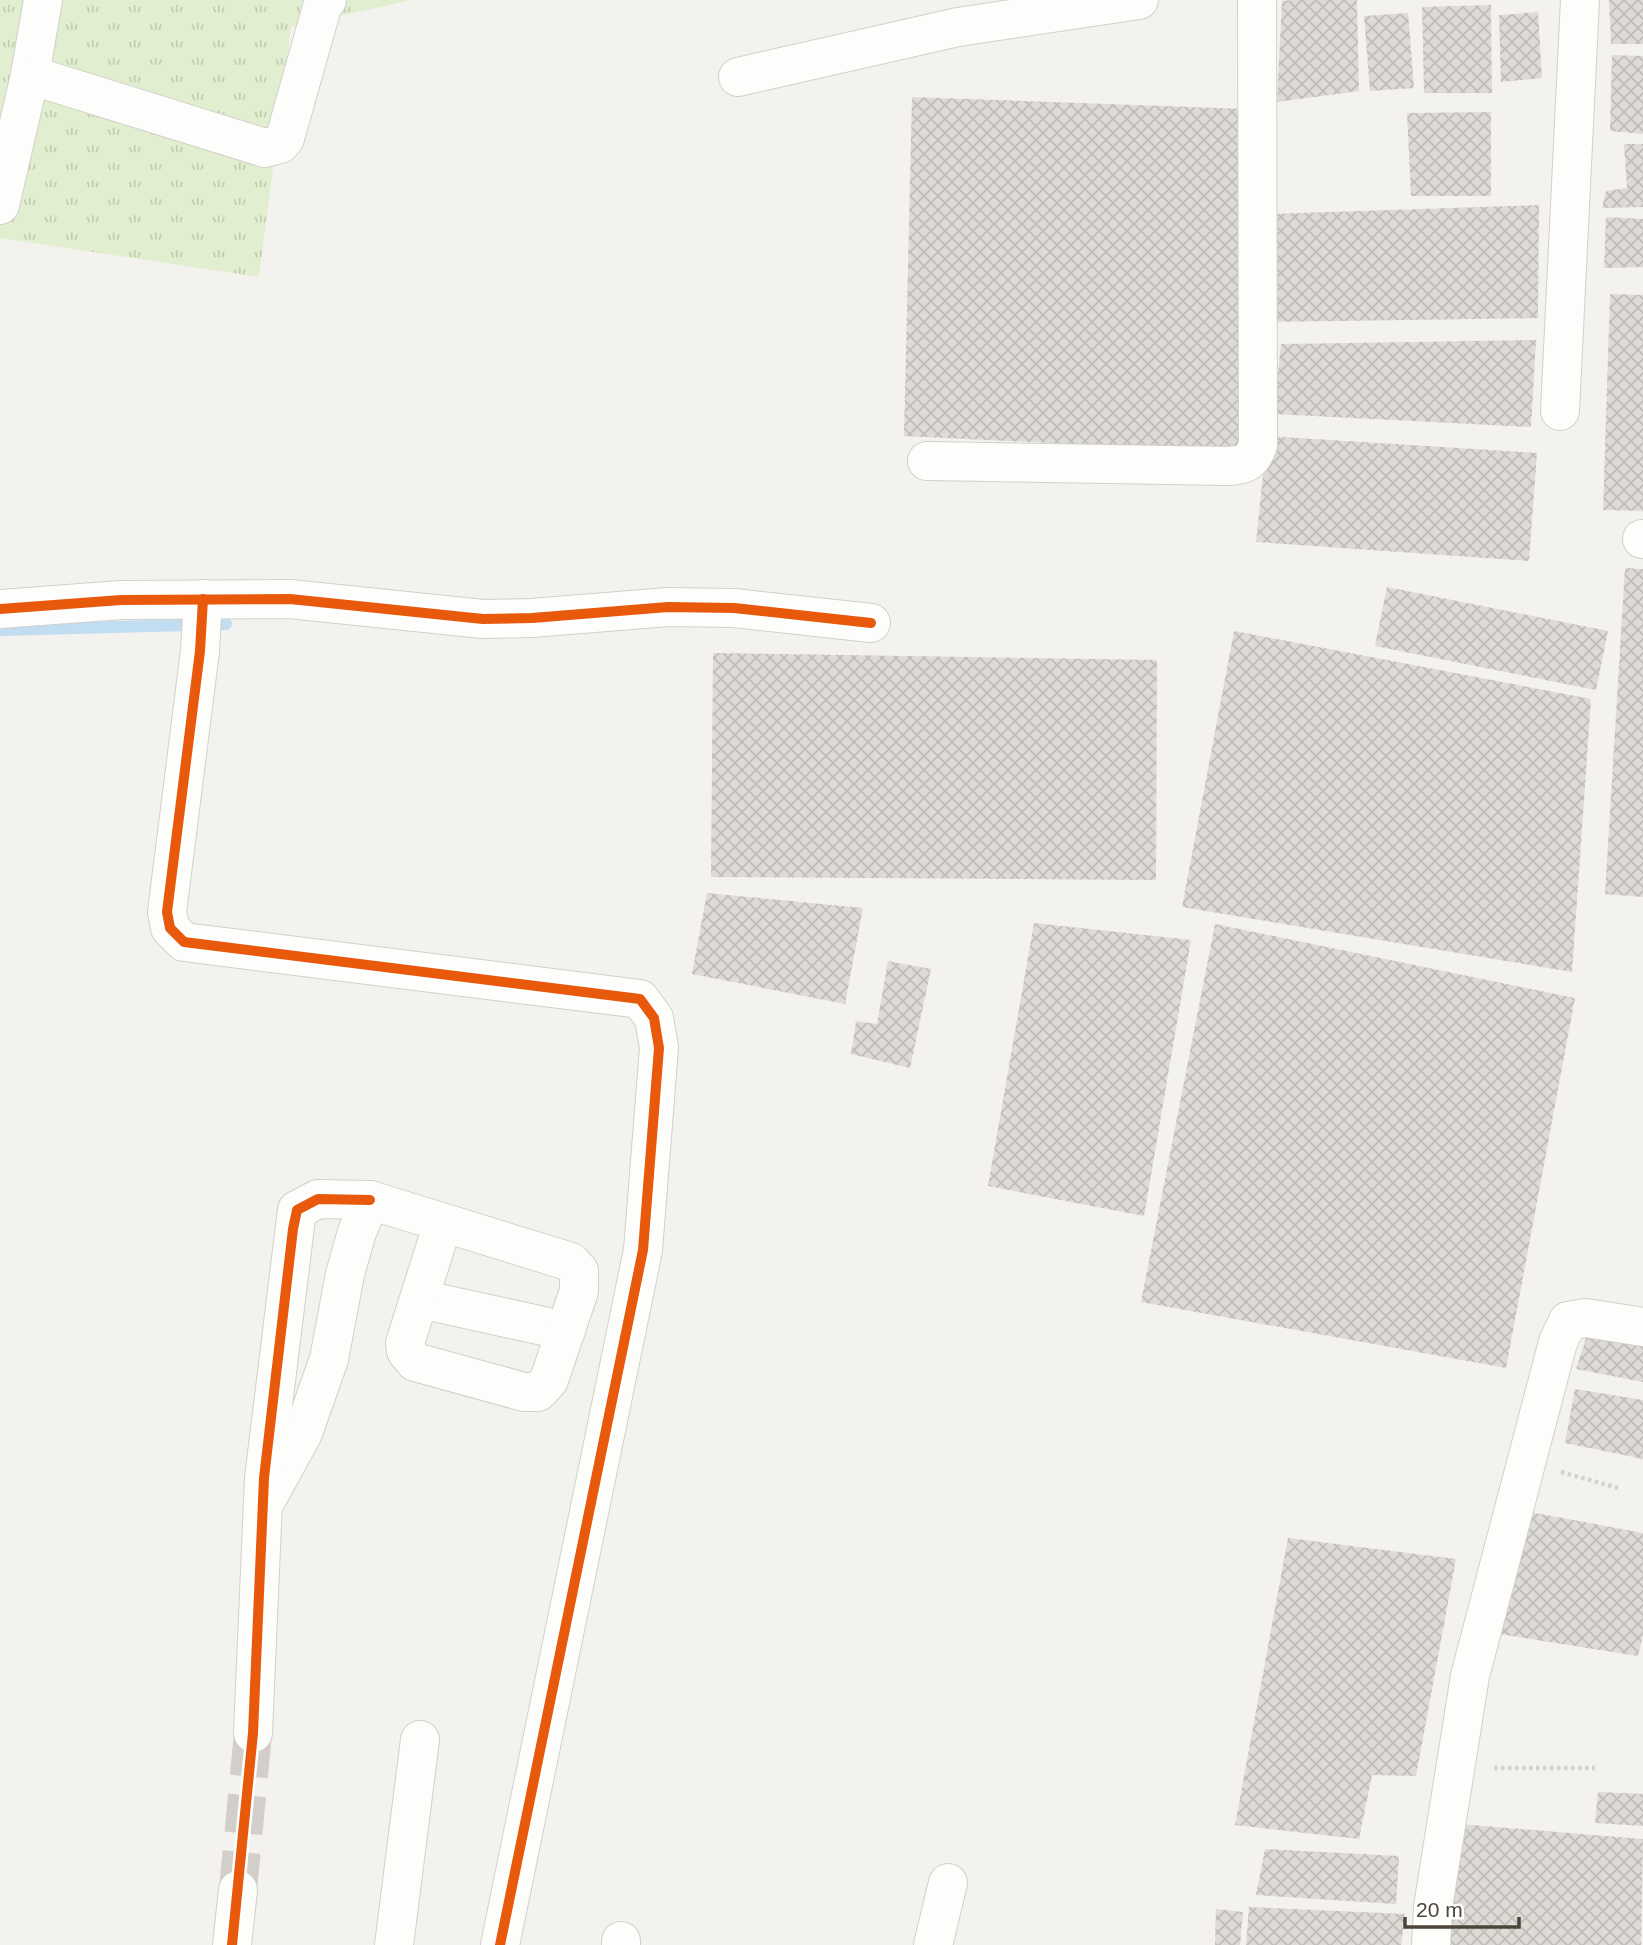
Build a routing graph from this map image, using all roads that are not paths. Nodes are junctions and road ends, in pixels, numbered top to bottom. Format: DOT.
graph roads {
  1 [pos="43,0"];
  2 [pos="327,0"];
  3 [pos="1139,0"];
  4 [pos="1257,0"];
  5 [pos="1580,0"];
  6 [pos="30,75"];
  7 [pos="738,77"];
  8 [pos="0,205"];
  9 [pos="1560,411"];
  10 [pos="927,461"];
  11 [pos="0,609"];
  12 [pos="202,613"];
  13 [pos="871,623"];
  14 [pos="370,1200"];
  15 [pos="443,1223"];
  16 [pos="420,1298"];
  17 [pos="1643,1327"];
  18 [pos="566,1331"];
  19 [pos="264,1504"];
  20 [pos="253,1733"];
  21 [pos="420,1740"];
  22 [pos="948,1883"];
  23 [pos="238,1890"];
  24 [pos="232,1945"];
  25 [pos="394,1945"];
  26 [pos="500,1945"];
  27 [pos="933,1945"];
  28 [pos="1431,1945"];
  1 -- 6 [label="street"];
  2 -- 6 [label="street"];
  3 -- 7 [label="street"];
  4 -- 10 [label="street"];
  5 -- 9 [label="street"];
  6 -- 8 [label="street"];
  11 -- 12 [label="street"];
  12 -- 13 [label="street"];
  12 -- 26 [label="street"];
  14 -- 15 [label="street"];
  14 -- 19 [label="street"];
  14 -- 19 [label="street"];
  15 -- 16 [label="street"];
  15 -- 18 [label="street"];
  16 -- 18 [label="street"];
  16 -- 18 [label="street"];
  17 -- 28 [label="street"];
  19 -- 20 [label="street"];
  21 -- 25 [label="street"];
  22 -- 27 [label="street"];
  23 -- 24 [label="street"];
}
